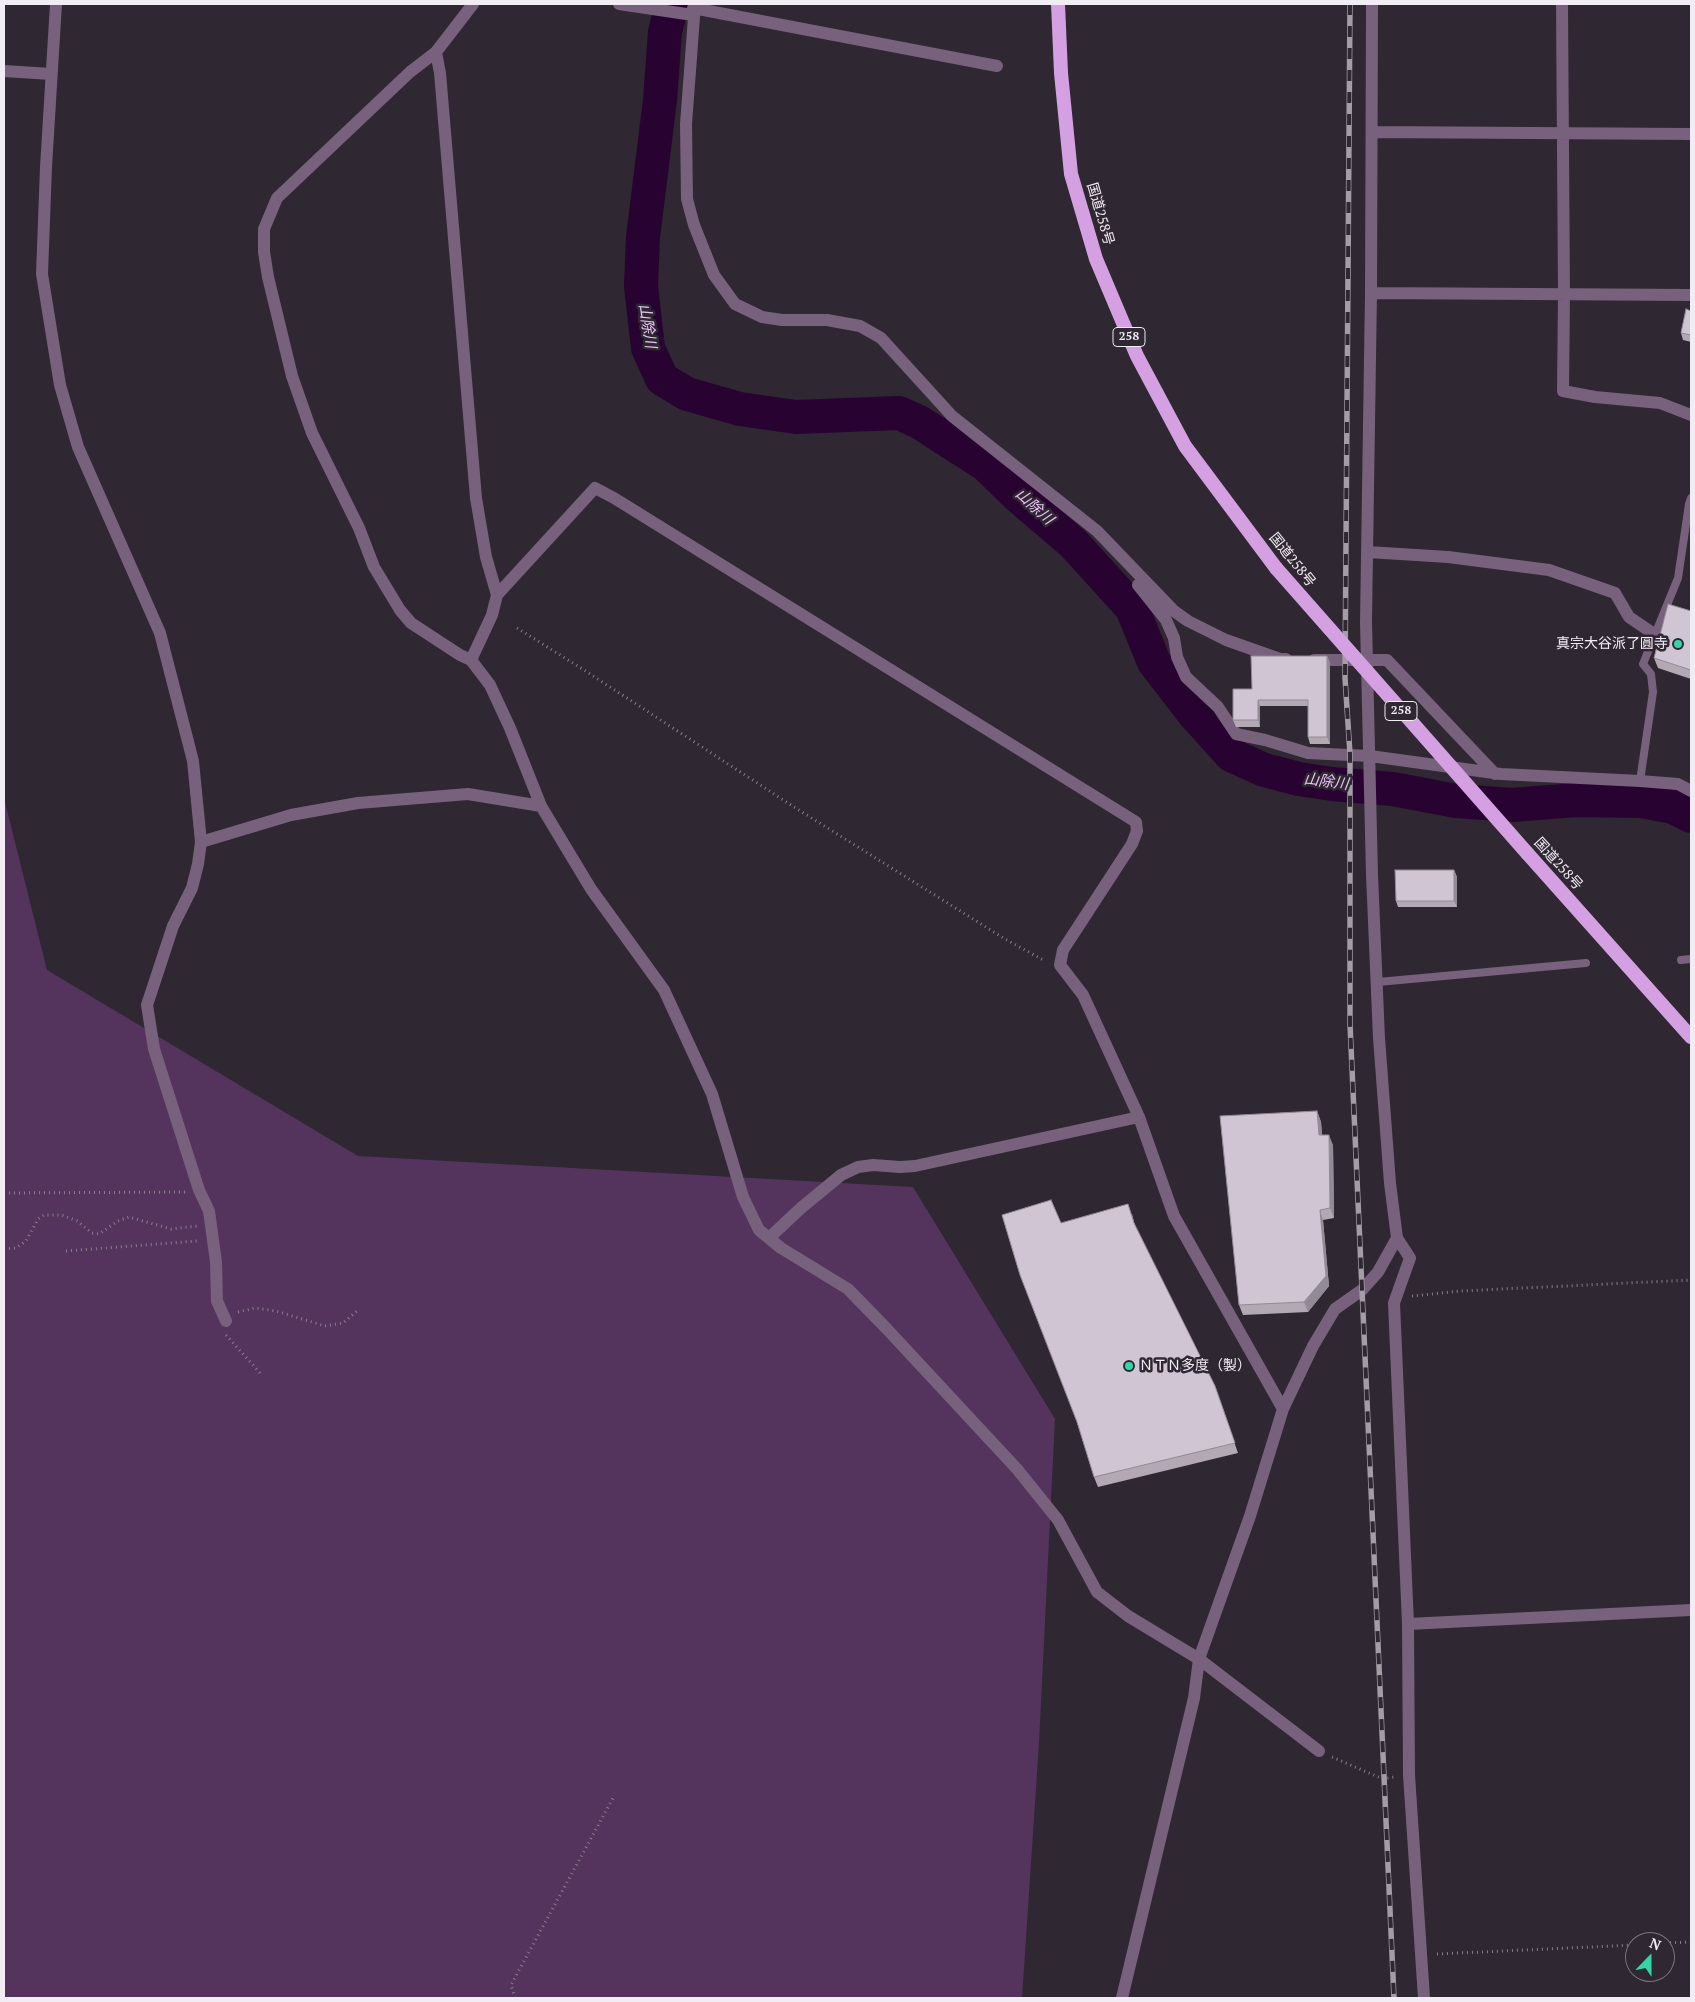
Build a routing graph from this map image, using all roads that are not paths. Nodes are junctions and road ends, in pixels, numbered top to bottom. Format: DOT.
graph roads {
  1 [pos="56,4"];
  2 [pos="473,4"];
  3 [pos="619,4"];
  4 [pos="1058,4"];
  5 [pos="1372,4"];
  6 [pos="1562,4"];
  7 [pos="694,9"];
  8 [pos="436,52"];
  9 [pos="997,66"];
  10 [pos="4,71"];
  11 [pos="51,74"];
  12 [pos="1372,132"];
  13 [pos="1563,132"];
  14 [pos="1691,134"];
  15 [pos="1372,293"];
  16 [pos="1564,295"];
  17 [pos="1691,295"];
  18 [pos="1691,415"];
  19 [pos="1691,498"];
  20 [pos="1368,552"];
  21 [pos="1134,570"];
  22 [pos="497,595"];
  23 [pos="1654,634"];
  24 [pos="472,660"];
  25 [pos="1368,660"];
  26 [pos="1370,756"];
  27 [pos="1495,774"];
  28 [pos="1640,780"];
  29 [pos="1691,791"];
  30 [pos="541,806"];
  31 [pos="201,842"];
  32 [pos="1691,959"];
  33 [pos="1681,960"];
  34 [pos="1586,963"];
  35 [pos="1378,982"];
  36 [pos="1691,1037"];
  37 [pos="1140,1117"];
  38 [pos="769,1238"];
  39 [pos="1397,1238"];
  40 [pos="226,1321"];
  41 [pos="1283,1409"];
  42 [pos="1691,1610"];
  43 [pos="1408,1624"];
  44 [pos="1199,1659"];
  45 [pos="1319,1751"];
  46 [pos="1122,1998"];
  47 [pos="1424,1998"];
  1 -- 11 [label="street"];
  2 -- 8 [label="street"];
  3 -- 7 [label="street"];
  4 -- 36 [label="highway, 国道258号 / 258, bridge"];
  5 -- 12 [label="street"];
  6 -- 13 [label="street"];
  7 -- 9 [label="street"];
  7 -- 21 [label="street"];
  8 -- 22 [label="street"];
  8 -- 24 [label="street"];
  10 -- 11 [label="street"];
  11 -- 31 [label="street"];
  12 -- 13 [label="street"];
  12 -- 15 [label="street"];
  13 -- 14 [label="street"];
  13 -- 16 [label="street"];
  15 -- 16 [label="street"];
  15 -- 20 [label="street"];
  16 -- 17 [label="street"];
  16 -- 18 [label="street"];
  19 -- 23 [label="lane"];
  20 -- 23 [label="street"];
  20 -- 25 [label="street"];
  21 -- 25 [label="street"];
  21 -- 26 [label="street"];
  22 -- 24 [label="street"];
  22 -- 37 [label="street"];
  23 -- 28 [label="lane"];
  24 -- 30 [label="street"];
  25 -- 26 [label="street"];
  25 -- 27 [label="street"];
  26 -- 27 [label="street"];
  26 -- 35 [label="street"];
  27 -- 28 [label="street"];
  28 -- 29 [label="street"];
  30 -- 31 [label="street"];
  30 -- 38 [label="street"];
  31 -- 40 [label="street"];
  32 -- 33 [label="lane"];
  34 -- 35 [label="lane"];
  35 -- 39 [label="street"];
  37 -- 38 [label="street"];
  37 -- 41 [label="street"];
  38 -- 44 [label="street"];
  39 -- 41 [label="street"];
  39 -- 43 [label="street"];
  41 -- 44 [label="street"];
  42 -- 43 [label="street"];
  43 -- 47 [label="street"];
  44 -- 45 [label="street"];
  44 -- 46 [label="street"];
}
